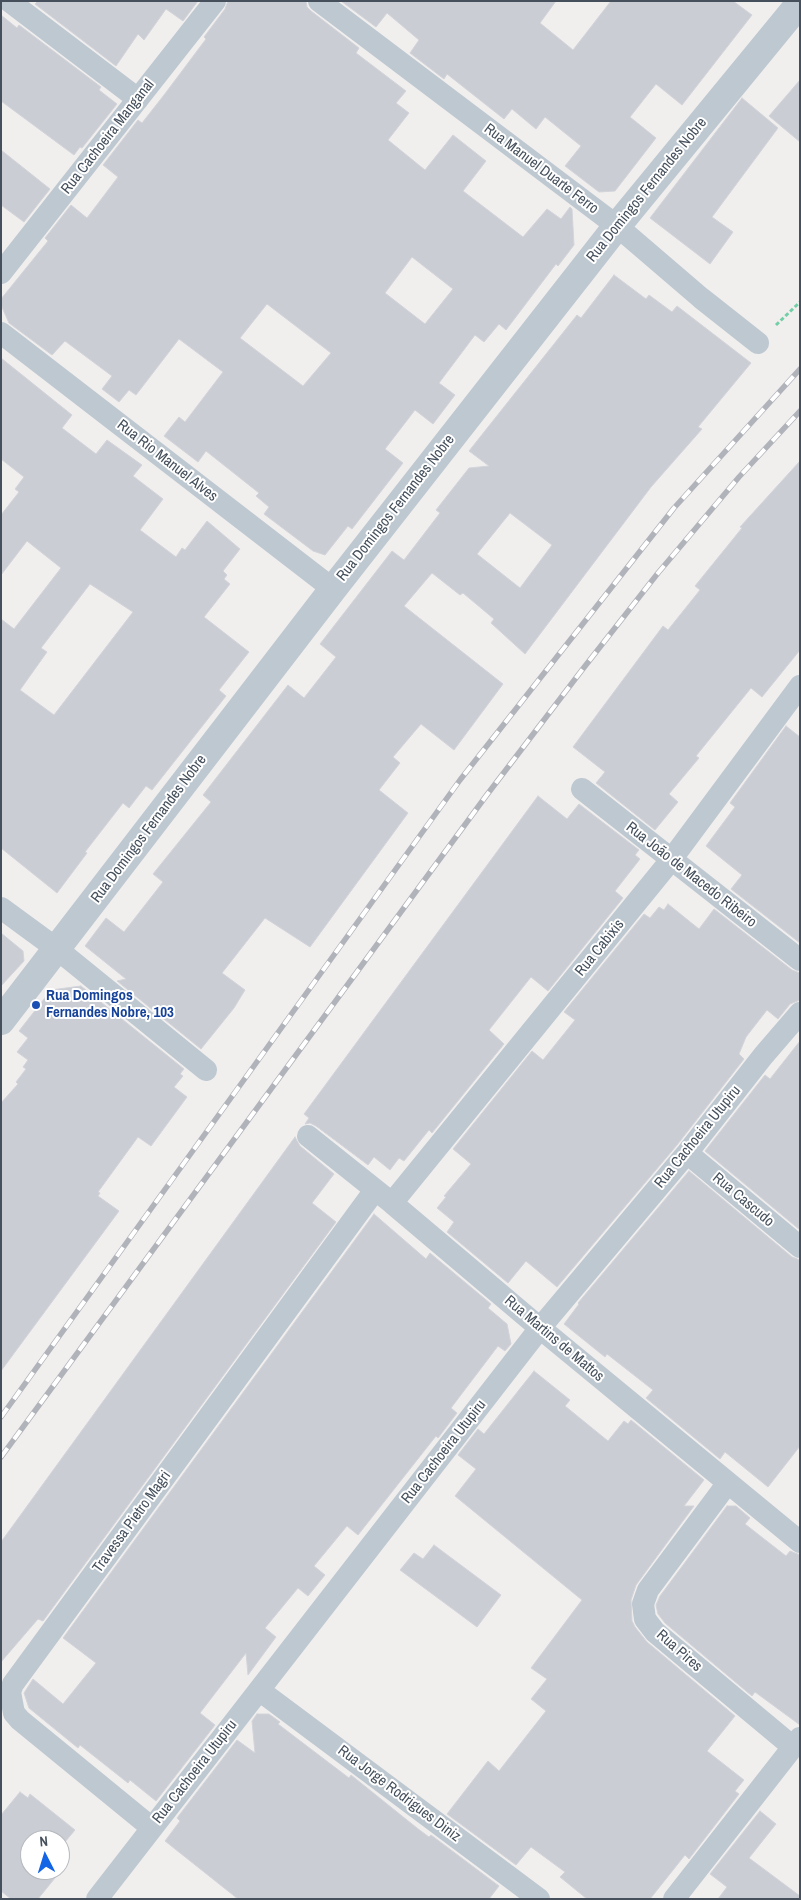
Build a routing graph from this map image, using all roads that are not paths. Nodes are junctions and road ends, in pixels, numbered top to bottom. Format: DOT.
graph roads {
  1 [pos="9,1"];
  2 [pos="215,1"];
  3 [pos="319,1"];
  4 [pos="800,3"];
  5 [pos="138,99"];
  6 [pos="617,226"];
  7 [pos="1,273"];
  8 [pos="1,333"];
  9 [pos="758,343"];
  10 [pos="333,589"];
  11 [pos="800,686"];
  12 [pos="582,789"];
  13 [pos="671,860"];
  14 [pos="1,908"];
  15 [pos="58,949"];
  16 [pos="800,960"];
  17 [pos="800,1013"];
  18 [pos="1,1020"];
  19 [pos="206,1070"];
  20 [pos="308,1136"];
  21 [pos="687,1153"];
  22 [pos="383,1196"];
  23 [pos="800,1247"];
  24 [pos="540,1328"];
  25 [pos="727,1484"];
  26 [pos="800,1542"];
  27 [pos="259,1690"];
  28 [pos="796,1742"];
  29 [pos="152,1828"];
  30 [pos="97,1899"];
  31 [pos="539,1899"];
  32 [pos="674,1899"];
  1 -- 5 [label="street"];
  2 -- 5 [label="street, Rua Cachoeira Manganal"];
  3 -- 6 [label="street, Rua Manuel Duarte Ferro"];
  4 -- 6 [label="street, Rua Domingos Fernandes Nobre"];
  5 -- 7 [label="street, Rua Cachoeira Manganal"];
  6 -- 9 [label="street, Rua Manuel Duarte Ferro"];
  6 -- 10 [label="street, Rua Domingos Fernandes Nobre"];
  8 -- 10 [label="street, Rua Rio Manuel Alves"];
  10 -- 15 [label="street, Rua Domingos Fernandes Nobre"];
  11 -- 13 [label="street, Rua Cabixis"];
  12 -- 13 [label="street, Rua João de Macedo Ribeiro"];
  13 -- 16 [label="street, Rua João de Macedo Ribeiro"];
  13 -- 22 [label="street, Rua Cabixis"];
  14 -- 15 [label="street"];
  15 -- 18 [label="street, Rua Domingos Fernandes Nobre"];
  15 -- 19 [label="street"];
  17 -- 21 [label="street, Rua Cachoeira Utupiru"];
  20 -- 22 [label="street, Rua Martins de Mattos"];
  21 -- 23 [label="street, Rua Cascudo"];
  21 -- 24 [label="street, Rua Cachoeira Utupiru"];
  22 -- 24 [label="street, Rua Martins de Mattos"];
  22 -- 29 [label="street, Travessa Pietro Magri"];
  24 -- 25 [label="street, Rua Martins de Mattos"];
  24 -- 27 [label="street, Rua Cachoeira Utupiru"];
  25 -- 26 [label="street, Rua Martins de Mattos"];
  25 -- 28 [label="street, Rua Pires"];
  27 -- 29 [label="street, Rua Cachoeira Utupiru"];
  27 -- 31 [label="street, Rua Jorge Rodrigues Diniz"];
  28 -- 32 [label="street"];
  29 -- 30 [label="street, Rua Cachoeira Utupiru"];
}
